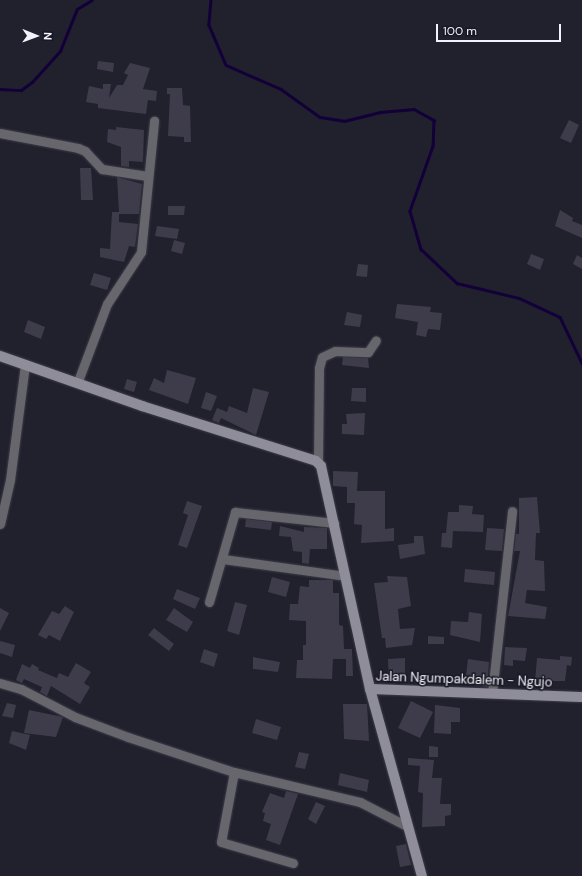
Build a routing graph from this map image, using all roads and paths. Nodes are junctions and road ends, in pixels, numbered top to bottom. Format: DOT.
graph roads {
  1 [pos="154,121"];
  2 [pos="0,133"];
  3 [pos="147,176"];
  4 [pos="376,340"];
  5 [pos="0,356"];
  6 [pos="25,364"];
  7 [pos="78,382"];
  8 [pos="318,463"];
  9 [pos="512,511"];
  10 [pos="334,523"];
  11 [pos="0,524"];
  12 [pos="223,559"];
  13 [pos="345,576"];
  14 [pos="210,602"];
  15 [pos="0,684"];
  16 [pos="370,689"];
  17 [pos="492,693"];
  18 [pos="582,697"];
  19 [pos="234,772"];
  20 [pos="407,826"];
  21 [pos="293,863"];
  22 [pos="422,876"];
  1 -- 3 [label="street"];
  2 -- 3 [label="street"];
  3 -- 7 [label="street"];
  4 -- 8 [label="street"];
  5 -- 6 [label="street"];
  6 -- 7 [label="street"];
  6 -- 11 [label="street"];
  7 -- 8 [label="street"];
  8 -- 10 [label="street"];
  9 -- 17 [label="street"];
  10 -- 12 [label="street"];
  10 -- 13 [label="street"];
  12 -- 13 [label="street"];
  12 -- 14 [label="street"];
  13 -- 16 [label="street"];
  15 -- 19 [label="street"];
  16 -- 17 [label="street, Jalan Ngumpakdalem - Ngujo"];
  16 -- 20 [label="street, Jalan Ngumpakdalem - Ngujo"];
  17 -- 18 [label="street, Jalan Ngumpakdalem - Ngujo"];
  19 -- 20 [label="street"];
  19 -- 21 [label="street"];
  20 -- 22 [label="street, Jalan Ngumpakdalem - Ngujo"];
}
